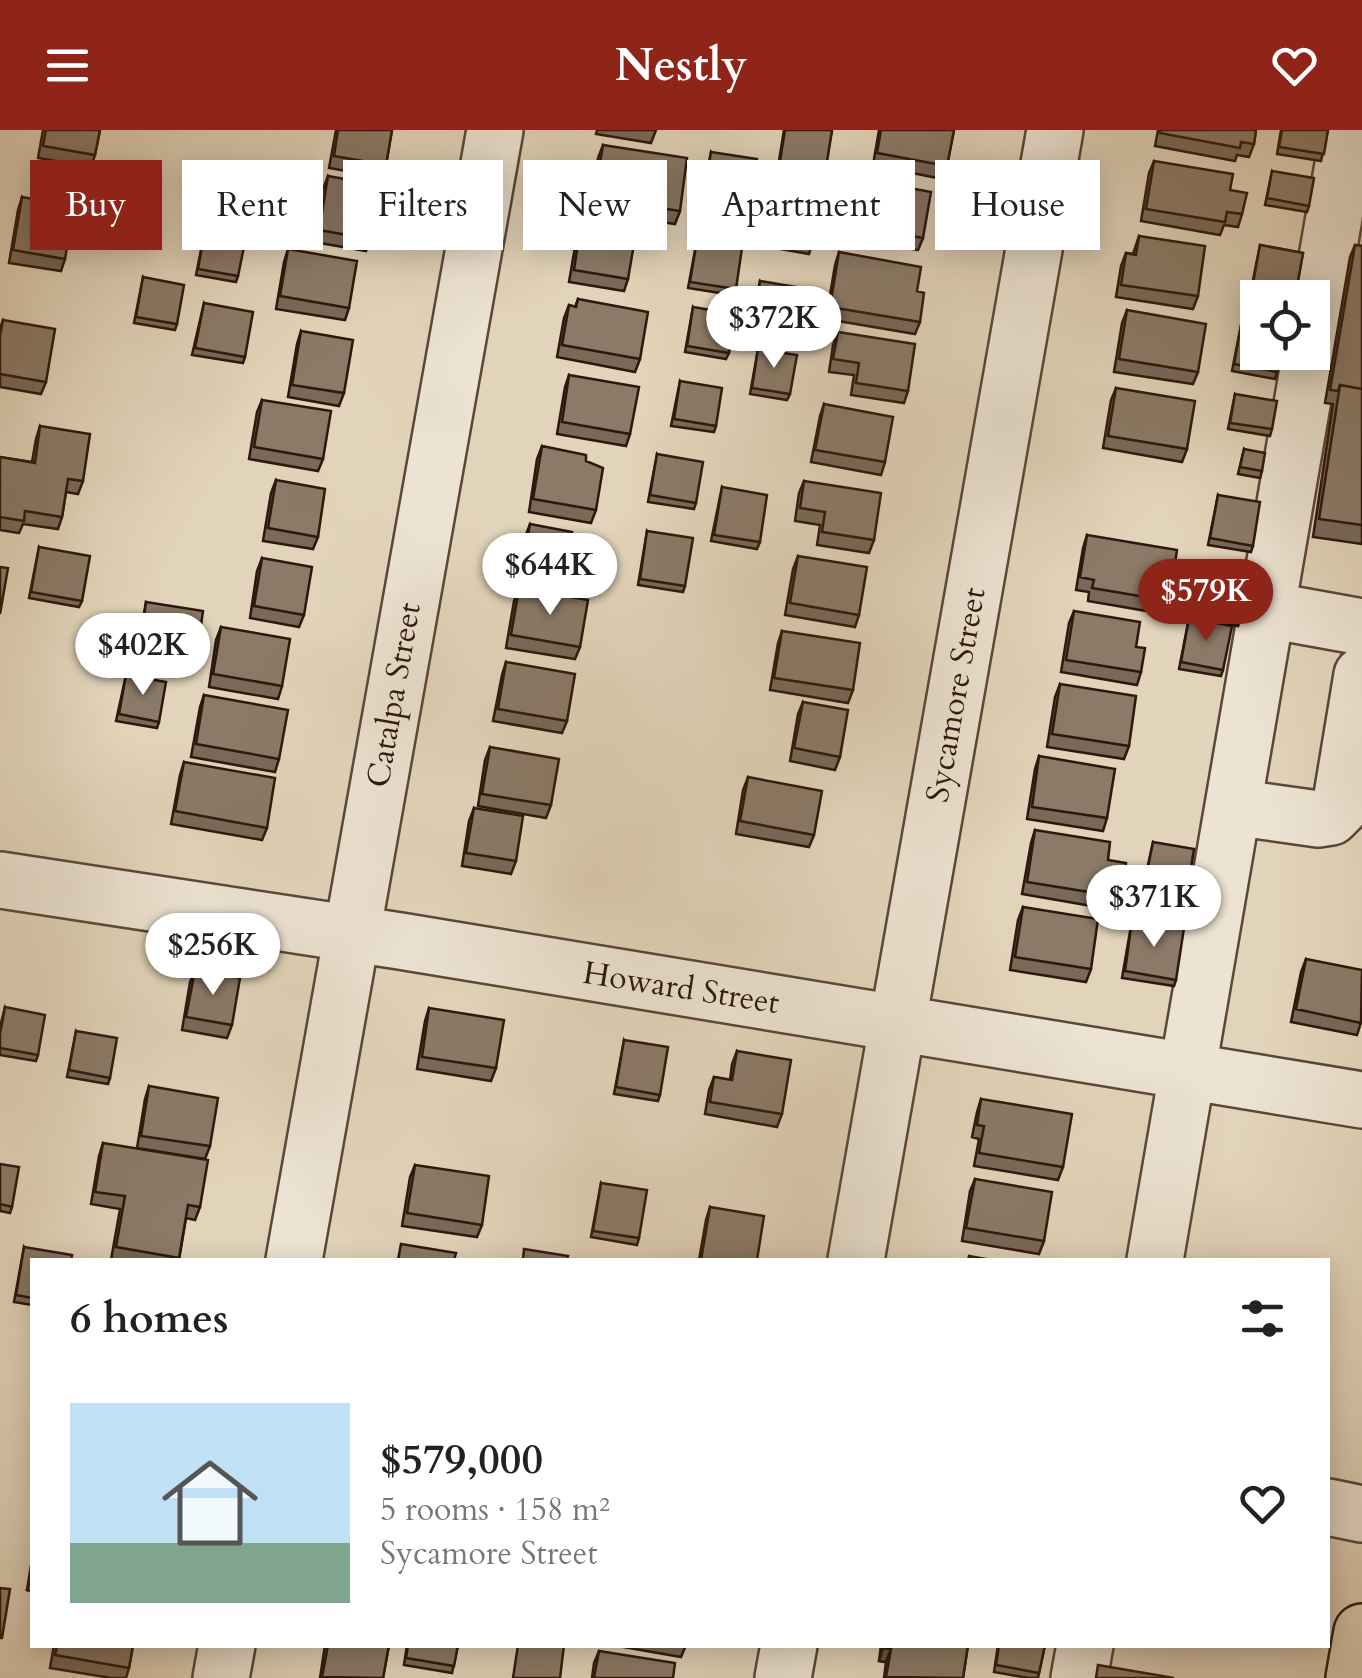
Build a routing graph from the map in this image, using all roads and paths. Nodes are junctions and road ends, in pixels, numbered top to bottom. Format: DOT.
graph roads {
  1 [pos="495,130"];
  2 [pos="1055,130"];
  3 [pos="1349,130"];
  4 [pos="1323,280"];
  5 [pos="1308,370"];
  6 [pos="1268,610"];
  7 [pos="1362,627"];
  8 [pos="1362,675"];
  9 [pos="1234,807"];
  10 [pos="0,880"];
  11 [pos="352,934"];
  12 [pos="898,1024"];
  13 [pos="1189,1073"];
  14 [pos="1362,1100"];
  15 [pos="294,1258"];
  16 [pos="856,1258"];
  17 [pos="1155,1258"];
  18 [pos="1330,1507"];
  19 [pos="1362,1514"];
  20 [pos="1362,1632"];
  21 [pos="226,1648"];
  22 [pos="788,1648"];
  23 [pos="1083,1648"];
  24 [pos="221,1678"];
  25 [pos="783,1678"];
  26 [pos="1078,1678"];
  27 [pos="1354,1678"];
  1 -- 11 [label="street, Catalpa Street"];
  2 -- 12 [label="street, Sycamore Street"];
  3 -- 4 [label="street"];
  5 -- 6 [label="street"];
  6 -- 7 [label="street"];
  6 -- 9 [label="street"];
  8 -- 9 [label="street"];
  9 -- 13 [label="street"];
  10 -- 11 [label="street, Howard Street"];
  11 -- 12 [label="street, Howard Street"];
  11 -- 15 [label="street, Catalpa Street"];
  12 -- 13 [label="street, Howard Street"];
  12 -- 16 [label="street, Sycamore Street"];
  13 -- 14 [label="street, Howard Street"];
  13 -- 17 [label="street"];
  18 -- 19 [label="street"];
  20 -- 27 [label="main road"];
  21 -- 24 [label="street"];
  22 -- 25 [label="street"];
  23 -- 26 [label="street"];
}
